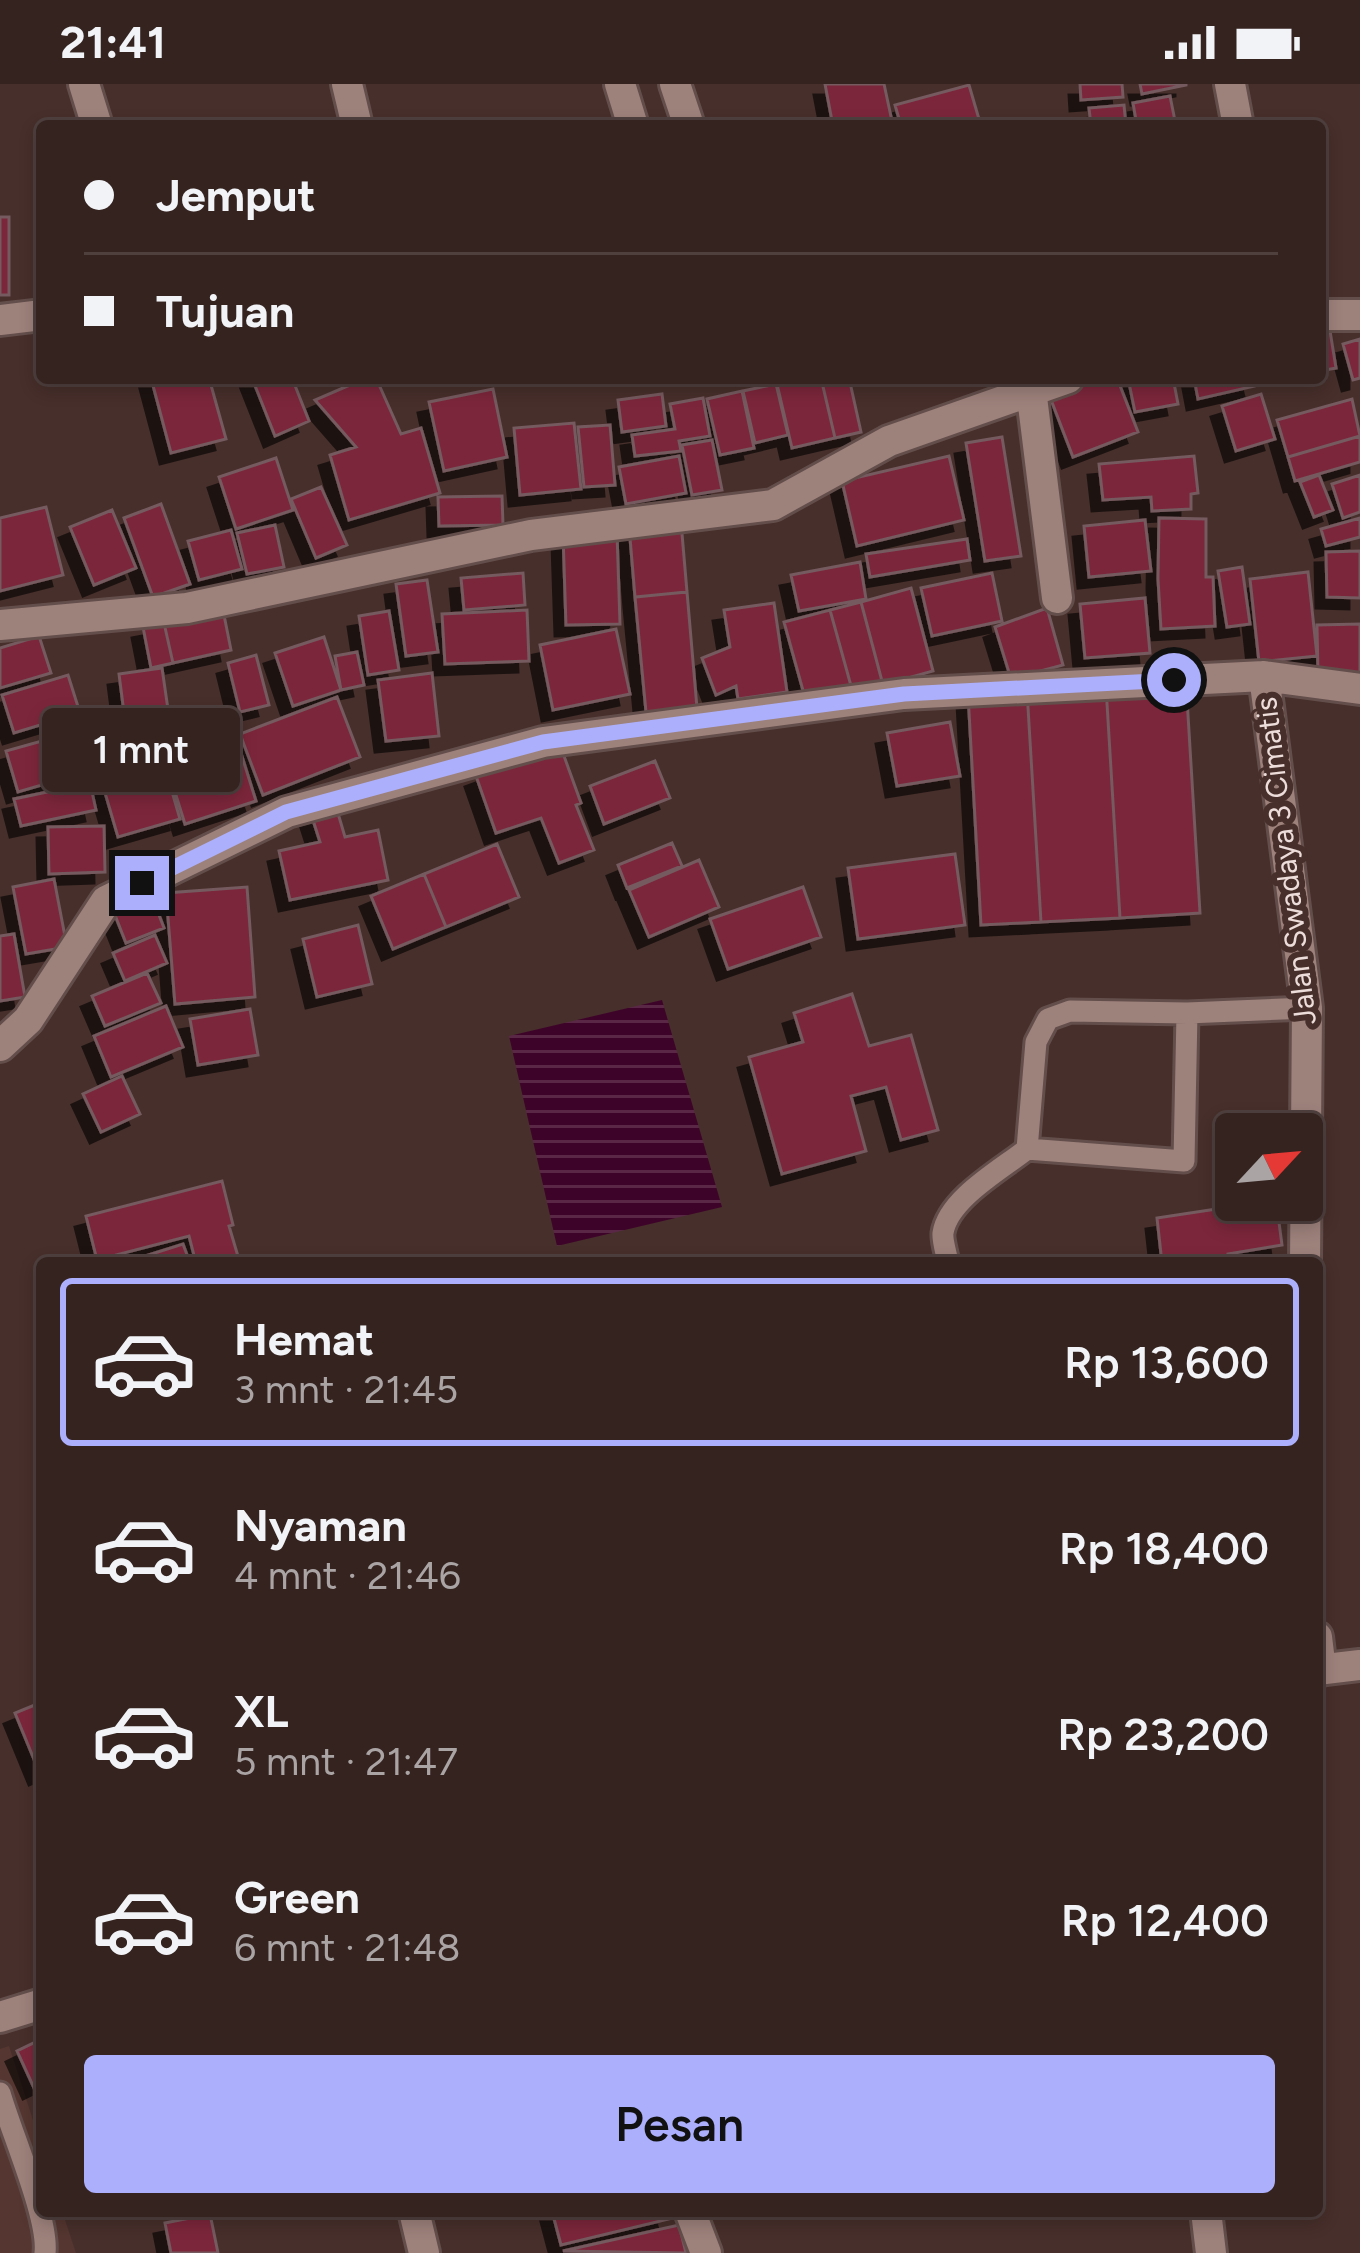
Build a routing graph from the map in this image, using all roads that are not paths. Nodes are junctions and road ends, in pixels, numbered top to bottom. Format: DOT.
graph roads {
  1 [pos="84,84"];
  2 [pos="347,84"];
  3 [pos="620,84"];
  4 [pos="675,84"];
  5 [pos="1230,84"];
  6 [pos="95,120"];
  7 [pos="356,120"];
  8 [pos="631,120"];
  9 [pos="687,120"];
  10 [pos="1237,120"];
  11 [pos="1326,315"];
  12 [pos="36,316"];
  13 [pos="1360,316"];
  14 [pos="0,320"];
  15 [pos="1047,384"];
  16 [pos="1031,389"];
  17 [pos="1058,598"];
  18 [pos="0,625"];
  19 [pos="1264,676"];
  20 [pos="1360,689"];
  21 [pos="1307,1008"];
  22 [pos="1187,1013"];
  23 [pos="0,1046"];
  24 [pos="1027,1149"];
  25 [pos="947,1257"];
  26 [pos="1305,1257"];
  27 [pos="1360,1665"];
  28 [pos="1323,1670"];
  29 [pos="36,2006"];
  30 [pos="0,2017"];
  31 [pos="0,2093"];
  32 [pos="36,2204"];
  33 [pos="39,2217"];
  34 [pos="415,2217"];
  35 [pos="692,2217"];
  36 [pos="1207,2217"];
  37 [pos="45,2253"];
  38 [pos="424,2253"];
  39 [pos="706,2253"];
  40 [pos="1211,2253"];
  1 -- 6 [label="street"];
  2 -- 7 [label="street"];
  3 -- 8 [label="street"];
  4 -- 9 [label="street"];
  5 -- 10 [label="street"];
  11 -- 13 [label="street"];
  12 -- 14 [label="street"];
  15 -- 16 [label="street"];
  16 -- 17 [label="street"];
  16 -- 18 [label="street"];
  19 -- 20 [label="street"];
  19 -- 21 [label="street, Jalan Swadaya 3 Cimatis"];
  19 -- 23 [label="street"];
  21 -- 22 [label="lane"];
  21 -- 26 [label="street, Jalan Swadaya 3 Cimatis"];
  22 -- 24 [label="lane"];
  22 -- 24 [label="lane"];
  24 -- 25 [label="lane"];
  27 -- 28 [label="street"];
  29 -- 30 [label="street"];
  31 -- 32 [label="lane"];
  33 -- 37 [label="lane"];
  34 -- 38 [label="street"];
  35 -- 39 [label="street"];
  36 -- 40 [label="street"];
}
